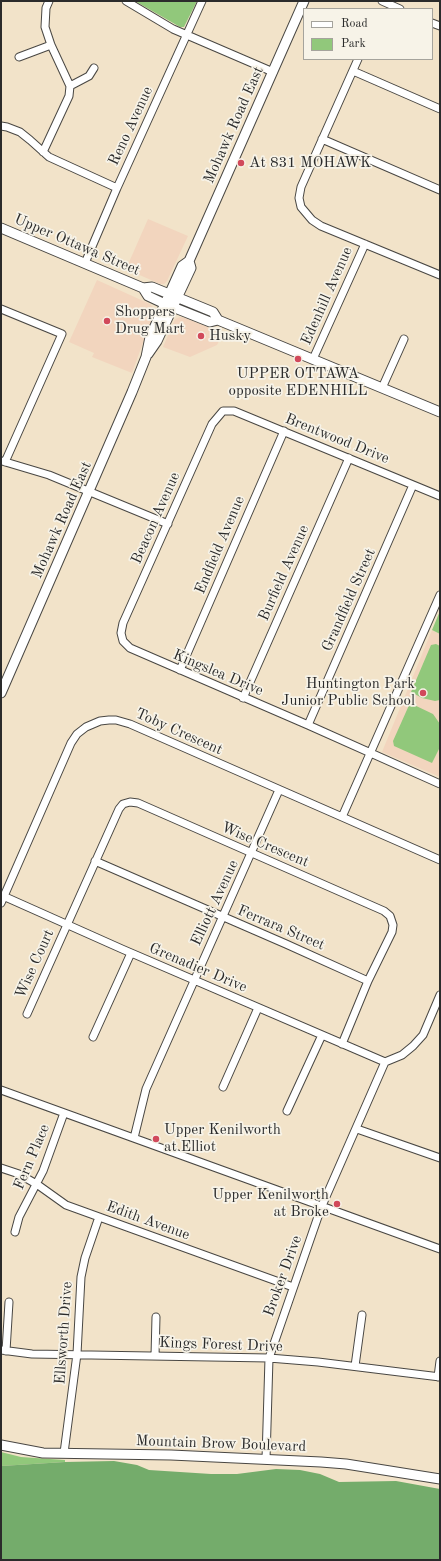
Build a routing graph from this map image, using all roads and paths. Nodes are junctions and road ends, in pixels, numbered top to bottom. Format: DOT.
graph roads {
  1 [pos="49,1"];
  2 [pos="126,1"];
  3 [pos="202,1"];
  4 [pos="304,1"];
  5 [pos="383,1"];
  6 [pos="398,8"];
  7 [pos="187,35"];
  8 [pos="51,45"];
  9 [pos="19,57"];
  10 [pos="358,60"];
  11 [pos="94,68"];
  12 [pos="353,71"];
  13 [pos="273,72"];
  14 [pos="70,86"];
  15 [pos="440,109"];
  16 [pos="1,126"];
  17 [pos="322,139"];
  18 [pos="43,152"];
  19 [pos="117,188"];
  20 [pos="440,190"];
  21 [pos="1,228"];
  22 [pos="365,244"];
  23 [pos="85,264"];
  24 [pos="440,275"];
  25 [pos="143,288"];
  26 [pos="173,296"];
  27 [pos="169,305"];
  28 [pos="1,309"];
  29 [pos="218,320"];
  30 [pos="404,340"];
  31 [pos="313,359"];
  32 [pos="382,388"];
  33 [pos="223,411"];
  34 [pos="440,412"];
  35 [pos="284,431"];
  36 [pos="349,458"];
  37 [pos="3,461"];
  38 [pos="413,485"];
  39 [pos="90,491"];
  40 [pos="440,496"];
  41 [pos="168,524"];
  42 [pos="440,595"];
  43 [pos="122,638"];
  44 [pos="180,670"];
  45 [pos="1,693"];
  46 [pos="243,698"];
  47 [pos="308,725"];
  48 [pos="371,753"];
  49 [pos="440,784"];
  50 [pos="279,790"];
  51 [pos="342,817"];
  52 [pos="252,853"];
  53 [pos="440,860"];
  54 [pos="95,861"];
  55 [pos="2,898"];
  56 [pos="222,917"];
  57 [pos="67,925"];
  58 [pos="131,953"];
  59 [pos="194,980"];
  60 [pos="368,981"];
  61 [pos="440,996"];
  62 [pos="258,1008"];
  63 [pos="27,1014"];
  64 [pos="322,1035"];
  65 [pos="93,1037"];
  66 [pos="342,1044"];
  67 [pos="385,1062"];
  68 [pos="223,1087"];
  69 [pos="1,1090"];
  70 [pos="287,1111"];
  71 [pos="64,1113"];
  72 [pos="357,1129"];
  73 [pos="134,1138"];
  74 [pos="440,1158"];
  75 [pos="1,1168"];
  76 [pos="38,1185"];
  77 [pos="322,1206"];
  78 [pos="99,1217"];
  79 [pos="15,1232"];
  80 [pos="440,1248"];
  81 [pos="293,1287"];
  82 [pos="9,1302"];
  83 [pos="362,1315"];
  84 [pos="156,1317"];
  85 [pos="3,1351"];
  86 [pos="77,1355"];
  87 [pos="155,1356"];
  88 [pos="269,1358"];
  89 [pos="440,1361"];
  90 [pos="355,1366"];
  91 [pos="439,1377"];
  92 [pos="1,1445"];
  93 [pos="64,1453"];
  94 [pos="266,1459"];
  95 [pos="440,1479"];
  1 -- 8 [label="street"];
  2 -- 7 [label="street"];
  3 -- 7 [label="street, Reno Avenue"];
  4 -- 13 [label="main road, Mohawk Road East"];
  5 -- 6 [label="street"];
  7 -- 13 [label="street"];
  7 -- 19 [label="street, Reno Avenue"];
  8 -- 9 [label="street"];
  8 -- 14 [label="street"];
  10 -- 12 [label="street"];
  11 -- 14 [label="street"];
  12 -- 15 [label="street"];
  12 -- 17 [label="street"];
  13 -- 26 [label="main road, Mohawk Road East"];
  14 -- 18 [label="street"];
  16 -- 18 [label="street"];
  17 -- 20 [label="street"];
  17 -- 22 [label="street"];
  18 -- 19 [label="street"];
  19 -- 23 [label="street, Reno Avenue"];
  21 -- 23 [label="main road, Upper Ottawa Street"];
  22 -- 24 [label="street"];
  22 -- 31 [label="street, Edenhill Avenue"];
  23 -- 25 [label="main road, Upper Ottawa Street"];
  25 -- 26 [label="main road, Upper Ottawa Street"];
  25 -- 27 [label="main road, Upper Ottawa Street"];
  26 -- 27 [label="main road, Mohawk Road East"];
  26 -- 29 [label="main road, Upper Ottawa Street"];
  27 -- 29 [label="main road, Upper Ottawa Street"];
  27 -- 39 [label="main road, Mohawk Road East"];
  28 -- 37 [label="street"];
  29 -- 31 [label="main road, Upper Ottawa Street"];
  30 -- 32 [label="street"];
  31 -- 32 [label="main road, Upper Ottawa Street"];
  32 -- 34 [label="main road, Upper Ottawa Street"];
  33 -- 35 [label="street, Brentwood Drive"];
  33 -- 41 [label="street, Beacon Avenue"];
  35 -- 36 [label="street, Brentwood Drive"];
  35 -- 44 [label="street, Endfield Avenue"];
  36 -- 38 [label="street, Brentwood Drive"];
  36 -- 46 [label="street, Burfield Avenue"];
  37 -- 39 [label="street"];
  38 -- 40 [label="street, Brentwood Drive"];
  38 -- 47 [label="street, Grandfield Street"];
  39 -- 41 [label="street"];
  39 -- 45 [label="main road, Mohawk Road East"];
  41 -- 43 [label="street, Beacon Avenue"];
  42 -- 48 [label="street"];
  43 -- 44 [label="street, Kingslea Drive"];
  44 -- 46 [label="street, Kingslea Drive"];
  46 -- 47 [label="street, Kingslea Drive"];
  47 -- 48 [label="street, Kingslea Drive"];
  48 -- 49 [label="street, Kingslea Drive"];
  48 -- 51 [label="street"];
  50 -- 51 [label="street, Toby Crescent"];
  50 -- 52 [label="street, Elliott Avenue"];
  50 -- 55 [label="street, Toby Crescent"];
  51 -- 53 [label="street, Toby Crescent"];
  52 -- 54 [label="street, Wise Crescent"];
  52 -- 56 [label="street, Elliott Avenue"];
  52 -- 60 [label="street, Wise Crescent"];
  54 -- 56 [label="street, Ferrara Street"];
  54 -- 57 [label="street, Wise Crescent"];
  55 -- 57 [label="street, Grenadier Drive"];
  56 -- 59 [label="street, Elliott Avenue"];
  56 -- 60 [label="street, Ferrara Street"];
  57 -- 58 [label="street, Grenadier Drive"];
  57 -- 63 [label="street, Wise Court"];
  58 -- 59 [label="street, Grenadier Drive"];
  58 -- 65 [label="street"];
  59 -- 62 [label="street, Grenadier Drive"];
  59 -- 73 [label="street, Elliott Avenue"];
  60 -- 66 [label="street, Wise Crescent"];
  61 -- 67 [label="street"];
  62 -- 64 [label="street, Grenadier Drive"];
  62 -- 68 [label="street"];
  64 -- 66 [label="street, Grenadier Drive"];
  64 -- 70 [label="street"];
  66 -- 67 [label="street, Grenadier Drive"];
  67 -- 72 [label="street, Broker Drive"];
  69 -- 71 [label="street"];
  71 -- 73 [label="street"];
  71 -- 76 [label="street, Fern Place"];
  72 -- 74 [label="street"];
  72 -- 77 [label="street, Broker Drive"];
  73 -- 77 [label="street"];
  75 -- 76 [label="street, Edith Avenue"];
  76 -- 78 [label="street, Edith Avenue"];
  76 -- 79 [label="street, Fern Place"];
  77 -- 80 [label="street"];
  77 -- 81 [label="street, Broker Drive"];
  78 -- 81 [label="street, Edith Avenue"];
  78 -- 86 [label="street, Ellsworth Drive"];
  81 -- 88 [label="street, Broker Drive"];
  82 -- 85 [label="street"];
  83 -- 90 [label="street"];
  84 -- 87 [label="street"];
  85 -- 86 [label="street, Kings Forest Drive"];
  86 -- 87 [label="street, Kings Forest Drive"];
  86 -- 93 [label="street, Ellsworth Drive"];
  87 -- 88 [label="street, Kings Forest Drive"];
  88 -- 90 [label="street, Kings Forest Drive"];
  88 -- 94 [label="street, Broker Drive"];
  89 -- 91 [label="street"];
  90 -- 91 [label="street, Kings Forest Drive"];
  92 -- 93 [label="main road, Mountain Brow Boulevard"];
  93 -- 94 [label="main road, Mountain Brow Boulevard"];
  94 -- 95 [label="main road, Mountain Brow Boulevard"];
}
